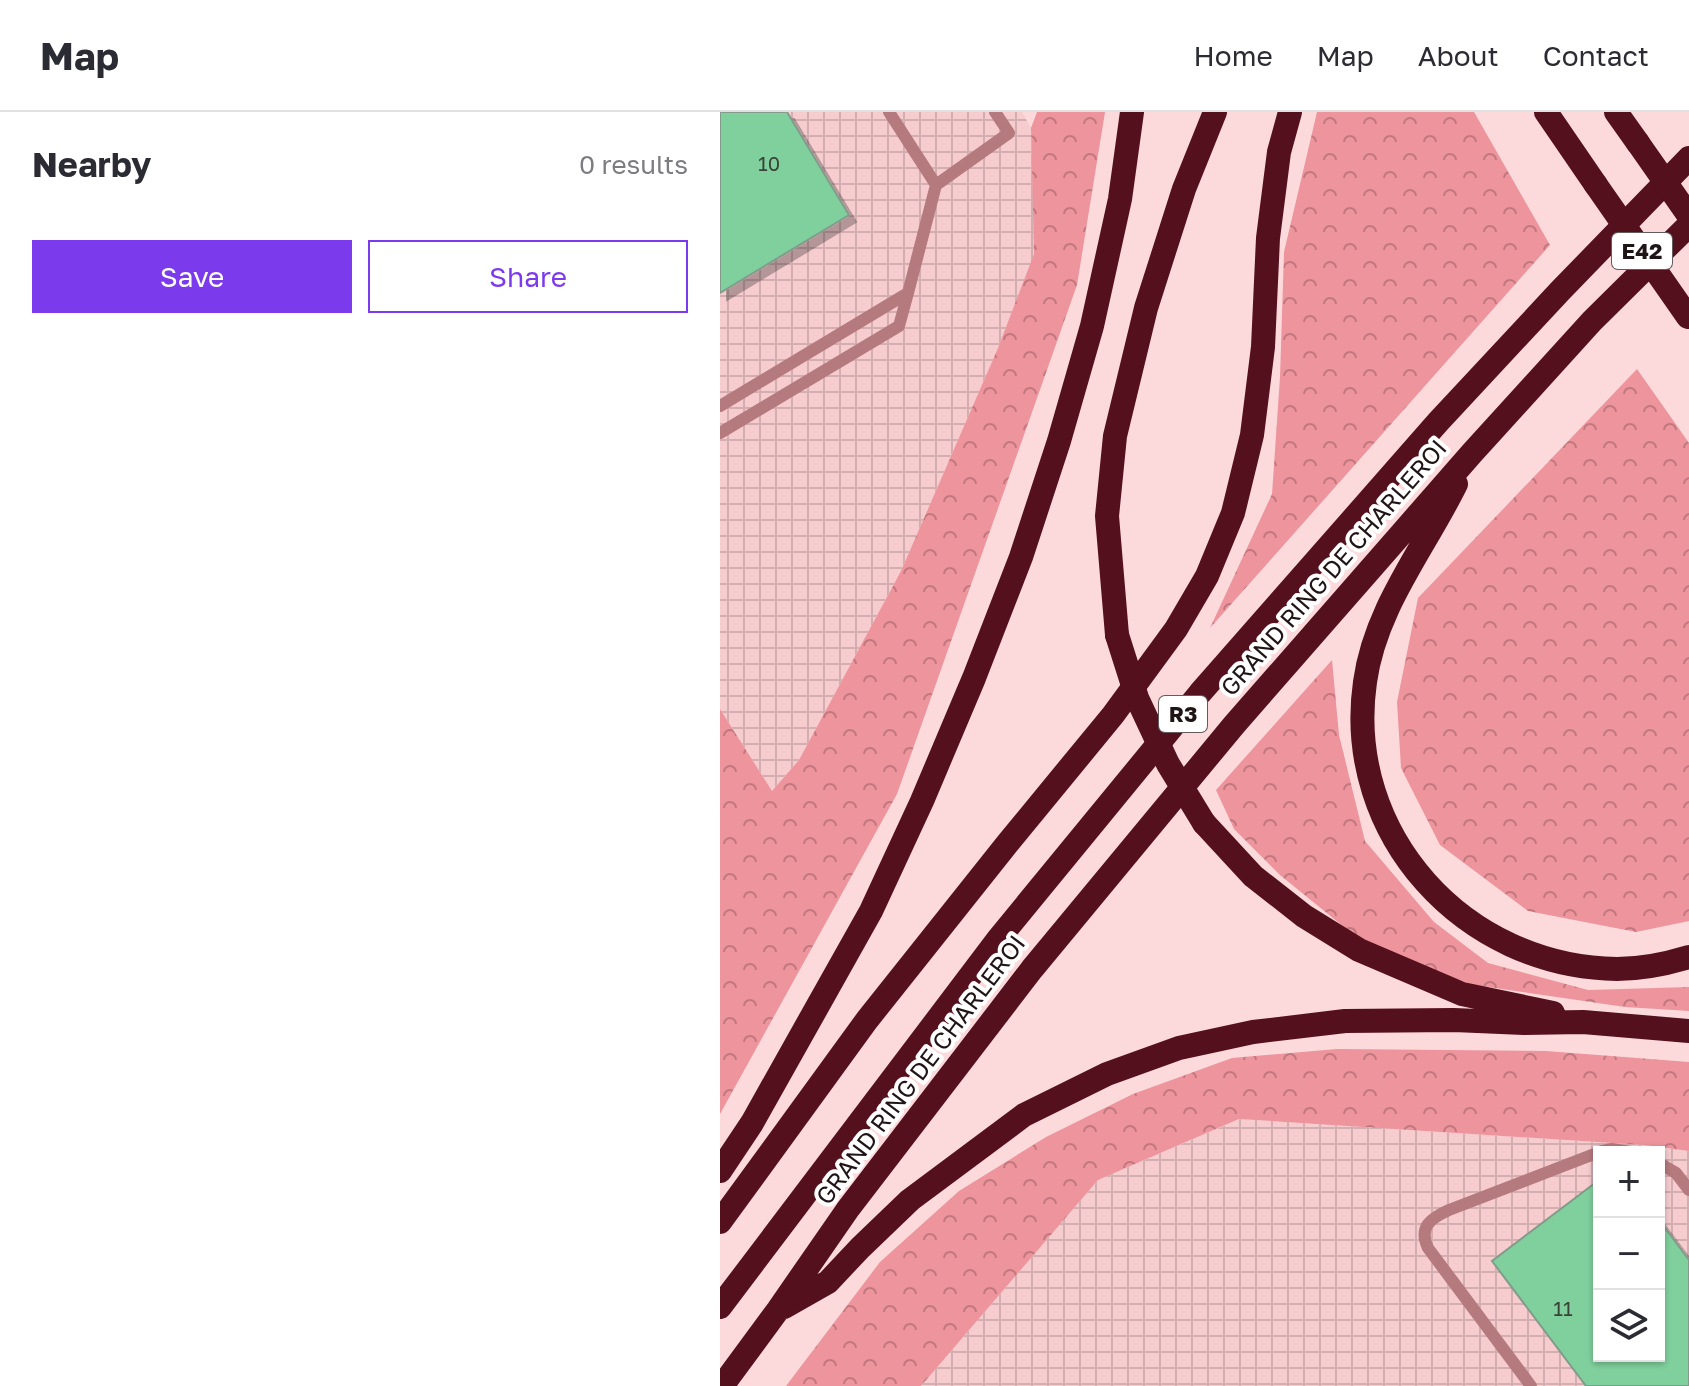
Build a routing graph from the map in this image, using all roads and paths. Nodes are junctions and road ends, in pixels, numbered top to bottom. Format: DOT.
graph roads {
  1 [pos="889,112"];
  2 [pos="995,112"];
  3 [pos="1132,112"];
  4 [pos="1215,112"];
  5 [pos="1290,112"];
  6 [pos="1546,112"];
  7 [pos="1616,112"];
  8 [pos="1689,158"];
  9 [pos="936,185"];
  10 [pos="1689,216"];
  11 [pos="1689,225"];
  12 [pos="908,293"];
  13 [pos="1689,318"];
  14 [pos="720,406"];
  15 [pos="720,433"];
  16 [pos="1472,453"];
  17 [pos="1689,957"];
  18 [pos="1583,1022"];
  19 [pos="1689,1031"];
  20 [pos="1593,1154"];
  21 [pos="1665,1167"];
  22 [pos="720,1171"];
  23 [pos="1689,1190"];
  24 [pos="720,1222"];
  25 [pos="720,1307"];
  26 [pos="778,1310"];
  27 [pos="722,1386"];
  28 [pos="1531,1386"];
  1 -- 9 [label="lane"];
  2 -- 9 [label="lane"];
  3 -- 22 [label="highway"];
  4 -- 18 [label="highway, bridge"];
  5 -- 24 [label="highway"];
  6 -- 13 [label="highway, E42, bridge"];
  7 -- 10 [label="highway, E42, bridge"];
  8 -- 25 [label="highway, GRAND RING DE CHARLEROI / R3"];
  9 -- 12 [label="lane"];
  11 -- 16 [label="highway, GRAND RING DE CHARLEROI / R3"];
  12 -- 14 [label="lane"];
  12 -- 15 [label="lane"];
  16 -- 17 [label="highway"];
  16 -- 26 [label="highway, GRAND RING DE CHARLEROI / R3"];
  18 -- 19 [label="highway"];
  18 -- 26 [label="highway"];
  20 -- 28 [label="lane"];
  21 -- 23 [label="lane"];
  26 -- 27 [label="highway, GRAND RING DE CHARLEROI / R3"];
}
